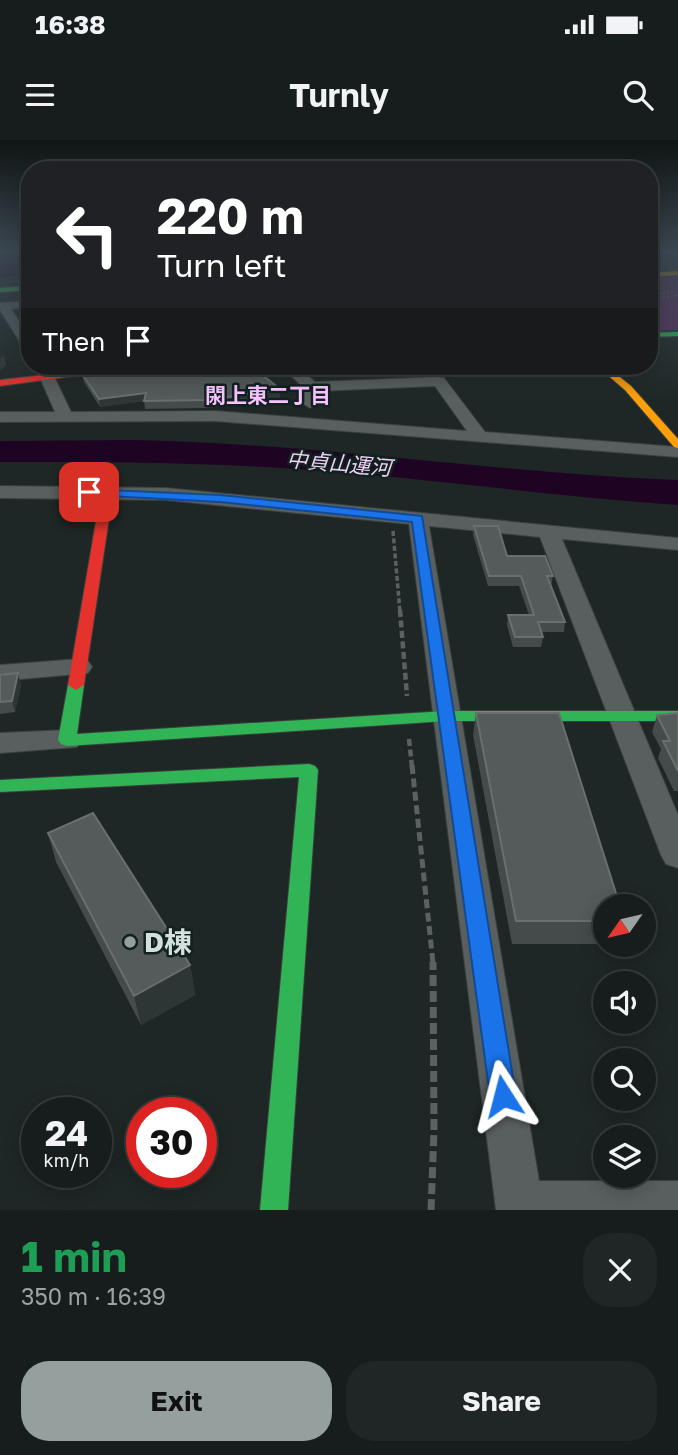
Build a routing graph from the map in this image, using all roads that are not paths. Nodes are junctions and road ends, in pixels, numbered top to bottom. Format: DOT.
graph roads {
  1 [pos="1,301"];
  2 [pos="21,303"];
  3 [pos="21,333"];
  4 [pos="678,334"];
  5 [pos="658,335"];
  6 [pos="33,375"];
  7 [pos="47,375"];
  8 [pos="298,375"];
  9 [pos="612,375"];
  10 [pos="0,383"];
  11 [pos="311,387"];
  12 [pos="65,416"];
  13 [pos="0,417"];
  14 [pos="310,422"];
  15 [pos="480,438"];
  16 [pos="678,445"];
  17 [pos="678,452"];
  18 [pos="0,492"];
  19 [pos="107,492"];
  20 [pos="404,517"];
  21 [pos="549,533"];
  22 [pos="678,544"];
  23 [pos="79,667"];
  24 [pos="0,673"];
  25 [pos="446,716"];
  26 [pos="623,716"];
  27 [pos="678,716"];
  28 [pos="67,740"];
  29 [pos="0,743"];
  30 [pos="0,786"];
  31 [pos="678,855"];
  32 [pos="678,1205"];
  33 [pos="519,1207"];
  34 [pos="274,1210"];
  1 -- 2 [label="street"];
  1 -- 3 [label="street"];
  4 -- 5 [label="street"];
  6 -- 10 [label="street"];
  7 -- 12 [label="street"];
  8 -- 11 [label="street"];
  9 -- 16 [label="street"];
  11 -- 14 [label="street"];
  11 -- 15 [label="street"];
  12 -- 13 [label="street"];
  12 -- 14 [label="street"];
  14 -- 15 [label="street"];
  15 -- 17 [label="street"];
  18 -- 19 [label="street"];
  19 -- 20 [label="street"];
  19 -- 23 [label="street"];
  20 -- 21 [label="street"];
  20 -- 25 [label="street"];
  21 -- 22 [label="street"];
  21 -- 26 [label="street"];
  23 -- 24 [label="street"];
  23 -- 28 [label="street"];
  25 -- 26 [label="street"];
  25 -- 28 [label="street"];
  25 -- 33 [label="street"];
  26 -- 27 [label="street"];
  26 -- 31 [label="street"];
  28 -- 29 [label="street"];
  30 -- 34 [label="street"];
  32 -- 33 [label="street"];
}
